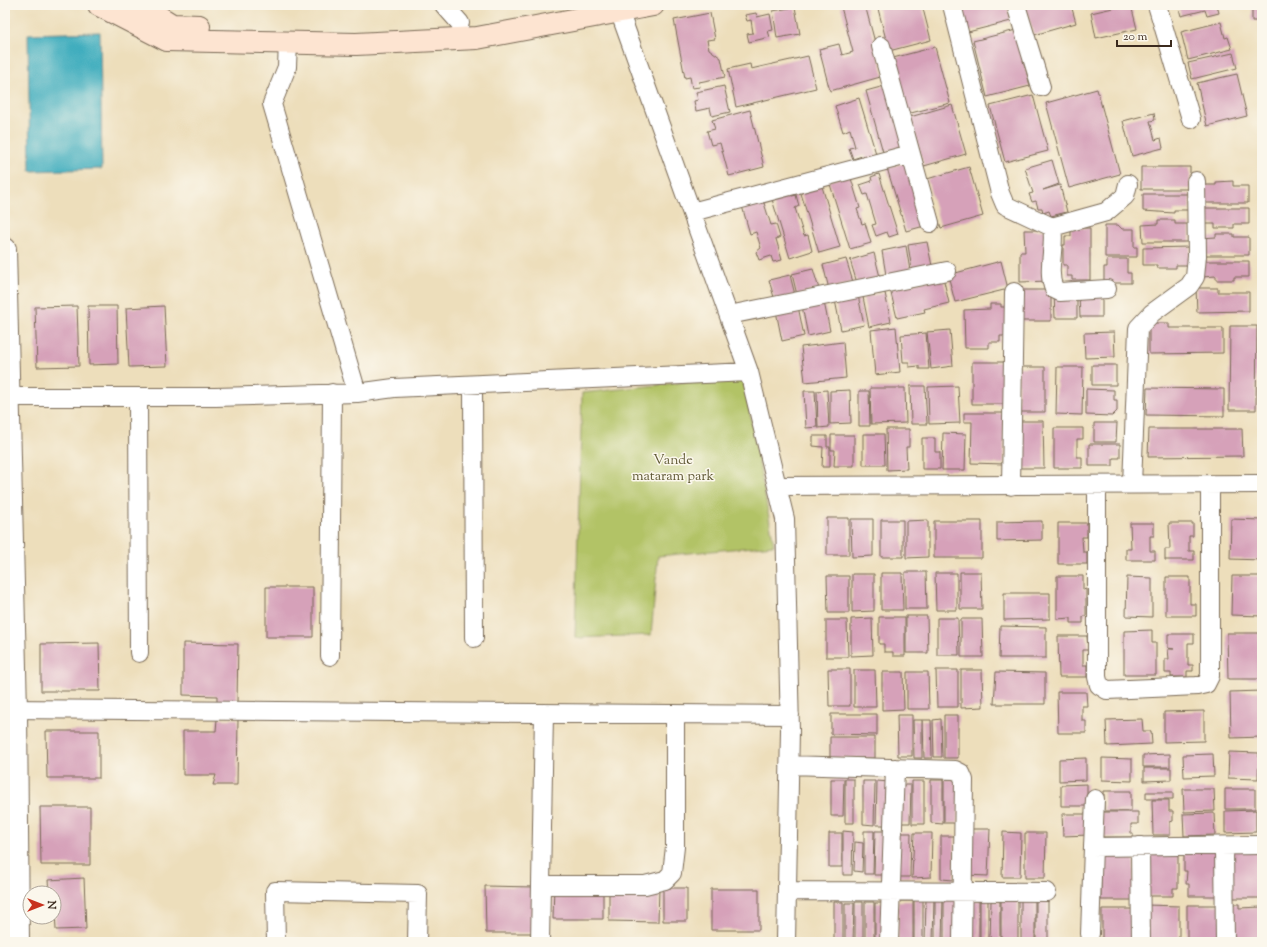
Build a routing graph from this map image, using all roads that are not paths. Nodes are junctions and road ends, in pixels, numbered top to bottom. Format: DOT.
graph roads {
  1 [pos="99,5"];
  2 [pos="140,5"];
  3 [pos="444,5"];
  4 [pos="575,5"];
  5 [pos="653,5"];
  6 [pos="952,5"];
  7 [pos="1016,5"];
  8 [pos="1157,5"];
  9 [pos="618,8"];
  10 [pos="460,24"];
  11 [pos="288,42"];
  12 [pos="880,46"];
  13 [pos="1041,87"];
  14 [pos="1191,119"];
  15 [pos="911,154"];
  16 [pos="1196,181"];
  17 [pos="1128,184"];
  18 [pos="692,212"];
  19 [pos="930,223"];
  20 [pos="1052,227"];
  21 [pos="5,249"];
  22 [pos="946,271"];
  23 [pos="1107,289"];
  24 [pos="1014,292"];
  25 [pos="729,315"];
  26 [pos="749,372"];
  27 [pos="473,385"];
  28 [pos="332,393"];
  29 [pos="357,393"];
  30 [pos="138,397"];
  31 [pos="7,398"];
  32 [pos="1210,484"];
  33 [pos="1262,484"];
  34 [pos="1097,485"];
  35 [pos="1132,485"];
  36 [pos="777,486"];
  37 [pos="1011,486"];
  38 [pos="474,638"];
  39 [pos="139,653"];
  40 [pos="330,656"];
  41 [pos="11,709"];
  42 [pos="544,713"];
  43 [pos="675,714"];
  44 [pos="790,715"];
  45 [pos="790,765"];
  46 [pos="895,768"];
  47 [pos="1096,799"];
  48 [pos="1262,845"];
  49 [pos="1140,846"];
  50 [pos="1224,846"];
  51 [pos="1093,847"];
  52 [pos="541,885"];
  53 [pos="787,891"];
  54 [pos="891,891"];
  55 [pos="962,891"];
  56 [pos="1047,892"];
  57 [pos="1090,934"];
  58 [pos="18,942"];
  59 [pos="276,942"];
  60 [pos="417,942"];
  61 [pos="540,942"];
  62 [pos="786,942"];
  63 [pos="889,942"];
  64 [pos="962,942"];
  65 [pos="1141,942"];
  66 [pos="1225,942"];
  1 -- 11 [label="main road"];
  2 -- 10 [label="main road"];
  3 -- 10 [label="street"];
  4 -- 10 [label="main road"];
  5 -- 9 [label="main road"];
  6 -- 20 [label="street"];
  7 -- 13 [label="street"];
  8 -- 14 [label="street"];
  9 -- 11 [label="main road"];
  9 -- 18 [label="street"];
  11 -- 29 [label="street"];
  12 -- 15 [label="street"];
  15 -- 18 [label="street"];
  15 -- 19 [label="street"];
  16 -- 35 [label="street"];
  17 -- 20 [label="street"];
  18 -- 25 [label="street"];
  20 -- 23 [label="street"];
  21 -- 31 [label="street"];
  22 -- 25 [label="street"];
  24 -- 37 [label="street"];
  25 -- 26 [label="street"];
  26 -- 27 [label="street"];
  26 -- 36 [label="street"];
  27 -- 29 [label="street"];
  27 -- 38 [label="street"];
  28 -- 29 [label="street"];
  28 -- 30 [label="street"];
  28 -- 40 [label="street"];
  30 -- 31 [label="street"];
  30 -- 39 [label="street"];
  31 -- 41 [label="street"];
  32 -- 33 [label="street"];
  32 -- 34 [label="street"];
  32 -- 35 [label="street"];
  34 -- 35 [label="street"];
  34 -- 37 [label="street"];
  36 -- 37 [label="street"];
  36 -- 44 [label="street"];
  41 -- 42 [label="street"];
  41 -- 58 [label="street"];
  42 -- 43 [label="street"];
  42 -- 52 [label="street"];
  43 -- 44 [label="street"];
  43 -- 52 [label="street"];
  44 -- 45 [label="street"];
  45 -- 46 [label="street"];
  45 -- 53 [label="street"];
  46 -- 54 [label="street"];
  46 -- 55 [label="street"];
  47 -- 51 [label="street"];
  48 -- 50 [label="street"];
  49 -- 50 [label="street"];
  49 -- 51 [label="street"];
  49 -- 65 [label="street"];
  50 -- 66 [label="street"];
  51 -- 57 [label="street"];
  52 -- 61 [label="street"];
  53 -- 54 [label="street"];
  53 -- 62 [label="street"];
  54 -- 55 [label="street"];
  54 -- 63 [label="street"];
  55 -- 56 [label="street"];
  55 -- 64 [label="street"];
  59 -- 60 [label="street"];
}
